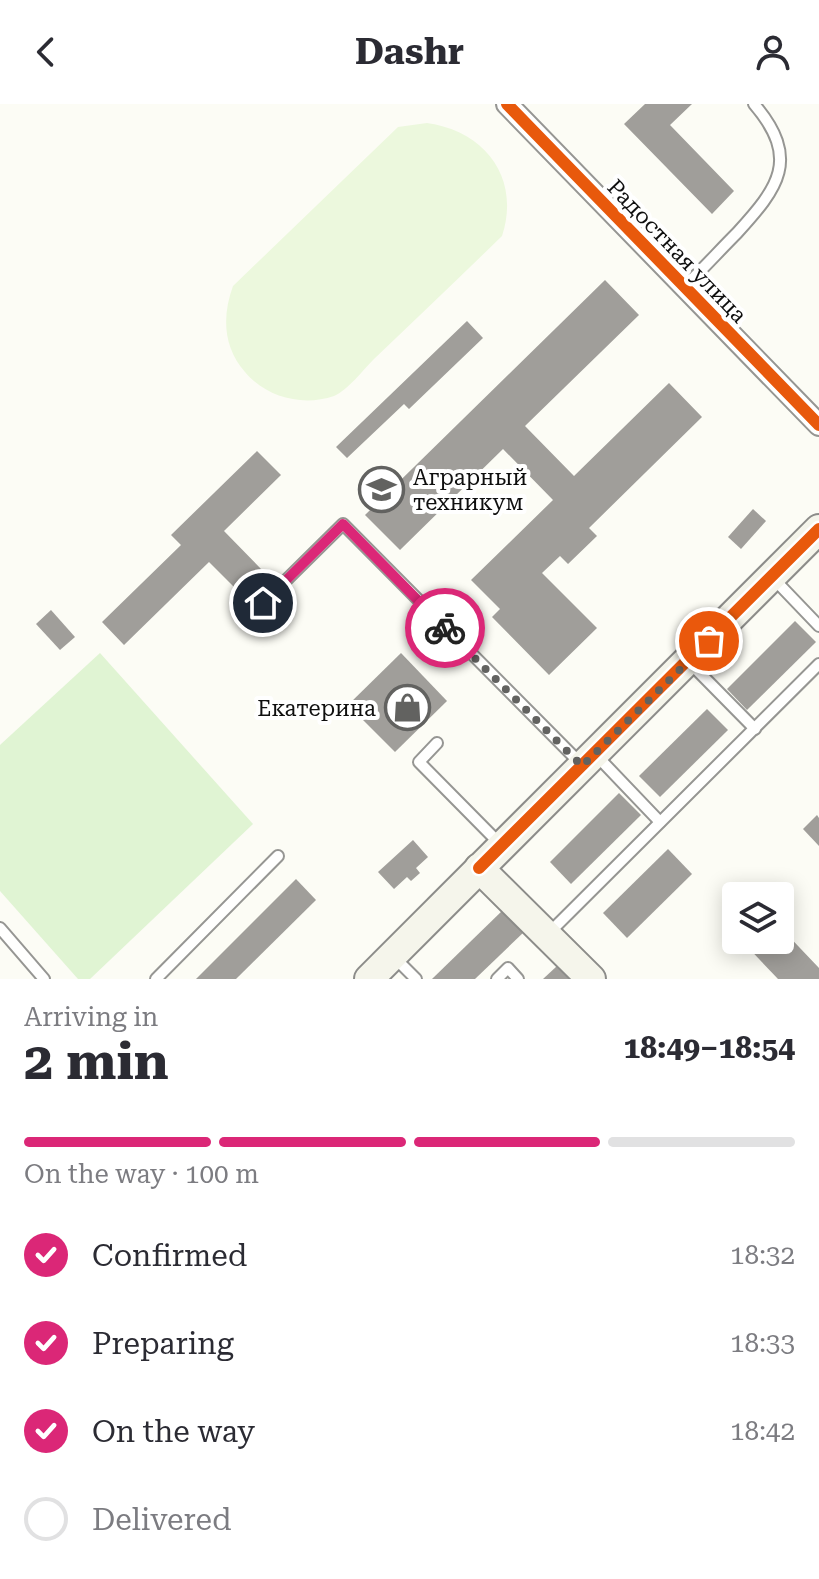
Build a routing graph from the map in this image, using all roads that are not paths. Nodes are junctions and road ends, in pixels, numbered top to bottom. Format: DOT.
graph roads {
  1 [pos="507,104"];
  2 [pos="754,104"];
  3 [pos="684,287"];
  4 [pos="819,425"];
  5 [pos="819,529"];
  6 [pos="772,577"];
  7 [pos="263,603"];
  8 [pos="819,626"];
  9 [pos="688,662"];
  10 [pos="819,664"];
  11 [pos="755,729"];
  12 [pos="437,743"];
  13 [pos="588,760"];
  14 [pos="660,822"];
  15 [pos="502,846"];
  16 [pos="278,856"];
  17 [pos="479,868"];
  18 [pos="0,928"];
  19 [pos="547,935"];
  20 [pos="392,956"];
  21 [pos="44,979"];
  22 [pos="156,979"];
  23 [pos="369,979"];
  24 [pos="416,979"];
  25 [pos="497,979"];
  26 [pos="518,979"];
  27 [pos="591,979"];
  1 -- 3 [label="street, Радостная улица"];
  2 -- 3 [label="lane"];
  3 -- 4 [label="street, Радостная улица"];
  5 -- 6 [label="street"];
  6 -- 8 [label="lane"];
  6 -- 9 [label="street"];
  7 -- 13 [label="lane"];
  9 -- 11 [label="lane"];
  9 -- 13 [label="street"];
  10 -- 11 [label="lane"];
  11 -- 14 [label="lane"];
  12 -- 15 [label="lane"];
  13 -- 14 [label="lane"];
  13 -- 15 [label="street"];
  14 -- 19 [label="lane"];
  15 -- 17 [label="street"];
  16 -- 22 [label="lane"];
  17 -- 19 [label="street"];
  17 -- 20 [label="street"];
  18 -- 21 [label="lane"];
  19 -- 27 [label="street"];
  20 -- 23 [label="street"];
  20 -- 24 [label="lane"];
  25 -- 26 [label="lane"];
}
